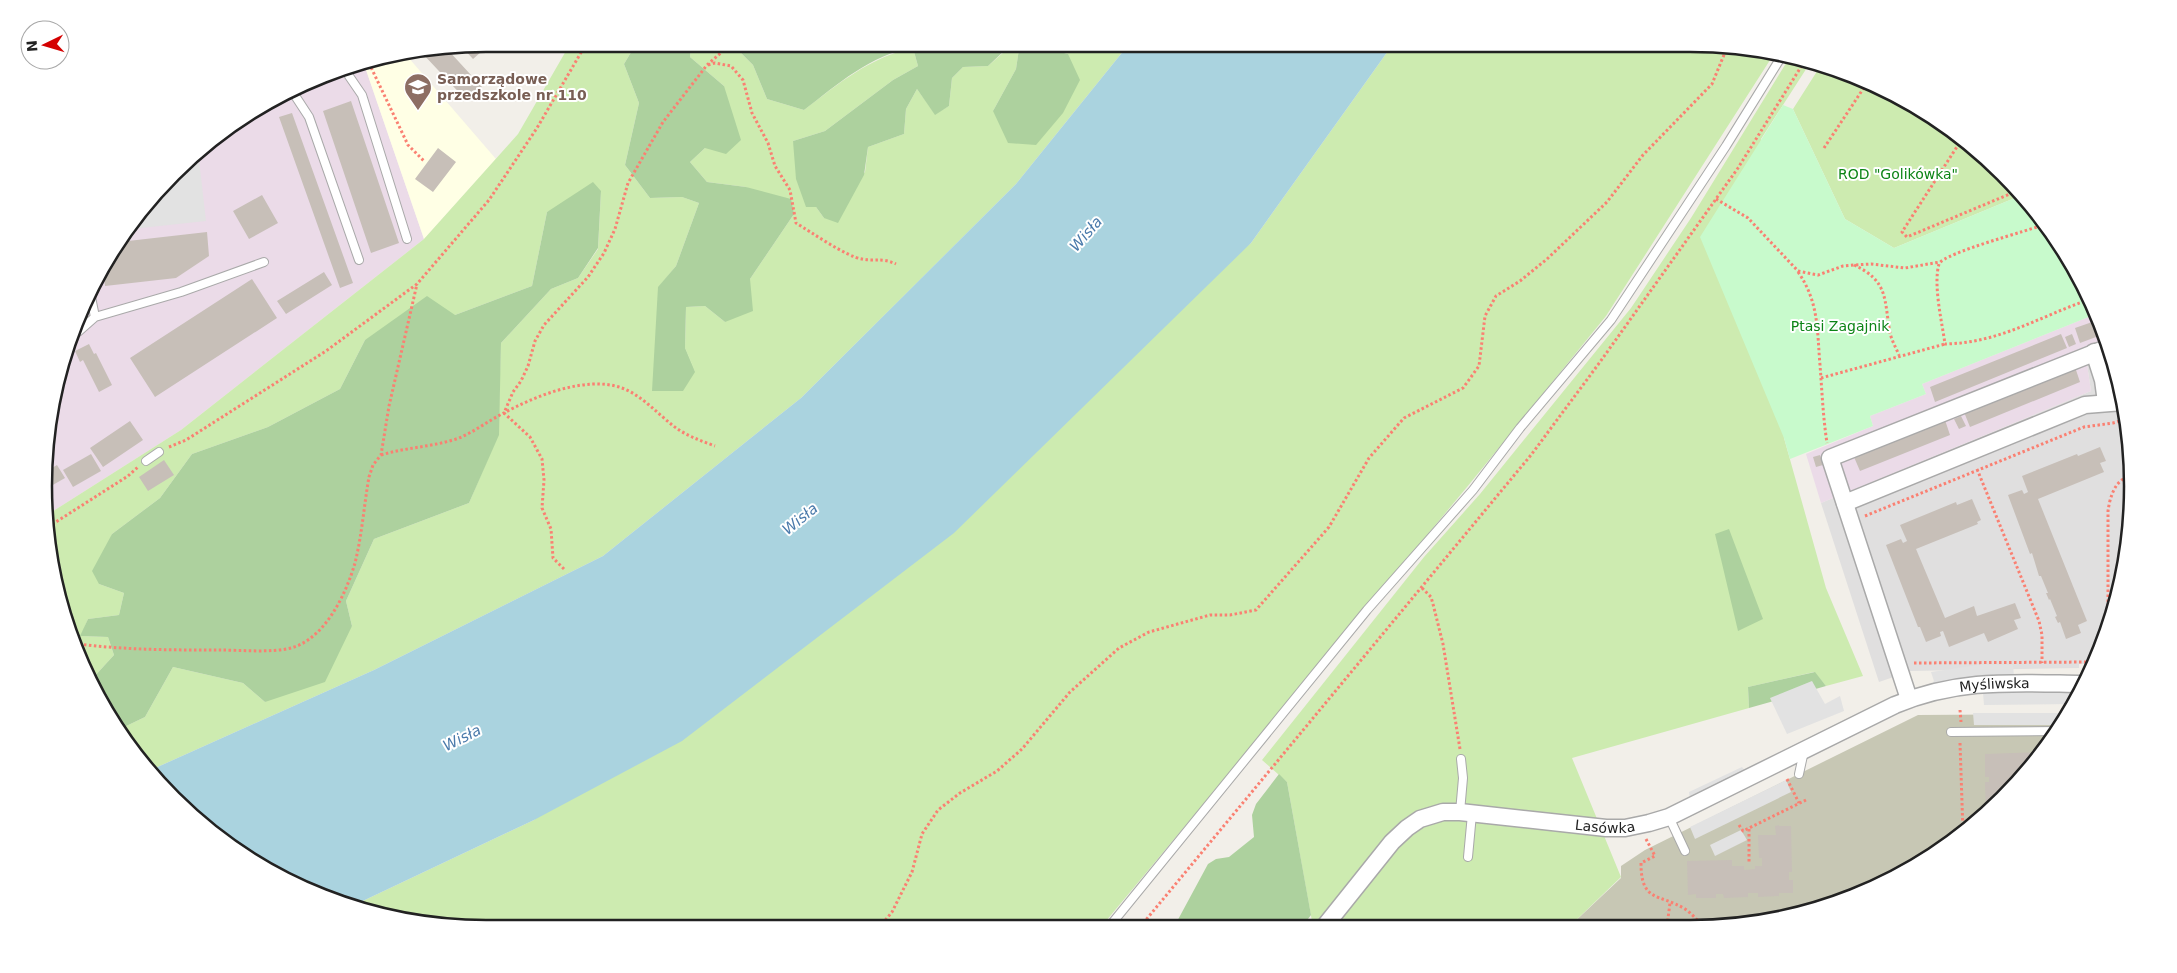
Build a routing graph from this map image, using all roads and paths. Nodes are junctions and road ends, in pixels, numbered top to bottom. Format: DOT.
graph roads {
  1 [pos="581,52"];
  2 [pos="722,52"];
  3 [pos="1725,54"];
  4 [pos="1778,62"];
  5 [pos="707,65"];
  6 [pos="1801,67"];
  7 [pos="370,68"];
  8 [pos="349,75"];
  9 [pos="1863,89"];
  10 [pos="296,97"];
  11 [pos="1958,145"];
  12 [pos="1824,148"];
  13 [pos="424,161"];
  14 [pos="2011,194"];
  15 [pos="1716,199"];
  16 [pos="2038,227"];
  17 [pos="407,239"];
  18 [pos="359,260"];
  19 [pos="264,262"];
  20 [pos="1940,262"];
  21 [pos="896,264"];
  22 [pos="1854,265"];
  23 [pos="1798,271"];
  24 [pos="417,284"];
  25 [pos="2083,302"];
  26 [pos="93,305"];
  27 [pos="95,317"];
  28 [pos="83,327"];
  29 [pos="1945,344"];
  30 [pos="2102,350"];
  31 [pos="1899,355"];
  32 [pos="1821,378"];
  33 [pos="2106,402"];
  34 [pos="2116,402"];
  35 [pos="504,413"];
  36 [pos="2119,422"];
  37 [pos="715,446"];
  38 [pos="159,452"];
  39 [pos="1970,452"];
  40 [pos="381,455"];
  41 [pos="1830,458"];
  42 [pos="146,460"];
  43 [pos="1978,470"];
  44 [pos="2124,479"];
  45 [pos="1845,503"];
  46 [pos="1860,521"];
  47 [pos="54,522"];
  48 [pos="564,570"];
  49 [pos="1422,588"];
  50 [pos="2108,605"];
  51 [pos="83,644"];
  52 [pos="2042,662"];
  53 [pos="2087,662"];
  54 [pos="1909,663"];
  55 [pos="2042,683"];
  56 [pos="2077,684"];
  57 [pos="1909,700"];
  58 [pos="1960,710"];
  59 [pos="1961,725"];
  60 [pos="2049,731"];
  61 [pos="1952,732"];
  62 [pos="1960,740"];
  63 [pos="1804,751"];
  64 [pos="1461,759"];
  65 [pos="1800,774"];
  66 [pos="1793,790"];
  67 [pos="1806,800"];
  68 [pos="1799,803"];
  69 [pos="1466,813"];
  70 [pos="1669,817"];
  71 [pos="1740,825"];
  72 [pos="1963,825"];
  73 [pos="1748,828"];
  74 [pos="1646,839"];
  75 [pos="1685,851"];
  76 [pos="1468,857"];
  77 [pos="1749,863"];
  78 [pos="1670,903"];
  79 [pos="886,920"];
  80 [pos="1115,920"];
  81 [pos="1146,920"];
  82 [pos="1330,920"];
  83 [pos="1668,920"];
  84 [pos="1696,920"];
  1 -- 24 [label="path"];
  2 -- 5 [label="path"];
  3 -- 79 [label="path"];
  4 -- 80 [label="lane"];
  5 -- 21 [label="path"];
  5 -- 35 [label="path"];
  6 -- 15 [label="path"];
  7 -- 13 [label="path"];
  8 -- 17 [label="lane"];
  9 -- 12 [label="path"];
  10 -- 18 [label="lane"];
  11 -- 14 [label="path"];
  15 -- 23 [label="path"];
  15 -- 49 [label="path"];
  16 -- 20 [label="path"];
  19 -- 27 [label="lane"];
  20 -- 22 [label="path"];
  20 -- 29 [label="path"];
  22 -- 23 [label="path"];
  22 -- 31 [label="path"];
  23 -- 32 [label="path"];
  24 -- 38 [label="path"];
  24 -- 40 [label="path"];
  25 -- 29 [label="path"];
  26 -- 27 [label="lane"];
  27 -- 28 [label="lane"];
  29 -- 31 [label="path"];
  30 -- 33 [label="street"];
  30 -- 41 [label="street"];
  31 -- 32 [label="path"];
  32 -- 41 [label="path"];
  33 -- 34 [label="street"];
  33 -- 39 [label="street"];
  35 -- 37 [label="path"];
  35 -- 40 [label="path"];
  35 -- 48 [label="path"];
  36 -- 43 [label="path"];
  38 -- 42 [label="lane"];
  39 -- 43 [label="path"];
  39 -- 45 [label="street"];
  40 -- 51 [label="path"];
  41 -- 45 [label="street"];
  42 -- 47 [label="path"];
  43 -- 46 [label="path"];
  43 -- 52 [label="path"];
  44 -- 50 [label="path"];
  45 -- 46 [label="street"];
  46 -- 57 [label="street"];
  49 -- 64 [label="path"];
  49 -- 81 [label="path"];
  52 -- 53 [label="path"];
  52 -- 54 [label="path"];
  52 -- 55 [label="path"];
  55 -- 56 [label="street, Myśliwska"];
  55 -- 57 [label="street, Myśliwska"];
  57 -- 63 [label="street, Lasówka"];
  58 -- 59 [label="path"];
  60 -- 61 [label="lane"];
  62 -- 72 [label="path"];
  63 -- 65 [label="lane"];
  63 -- 70 [label="street, Lasówka"];
  64 -- 69 [label="lane"];
  66 -- 68 [label="path"];
  67 -- 68 [label="path"];
  68 -- 73 [label="path"];
  69 -- 70 [label="street, Lasówka"];
  69 -- 76 [label="lane"];
  69 -- 82 [label="street, Lasówka"];
  70 -- 75 [label="lane"];
  71 -- 73 [label="path"];
  73 -- 77 [label="path"];
  74 -- 78 [label="path"];
  78 -- 83 [label="path"];
  78 -- 84 [label="path"];
}
